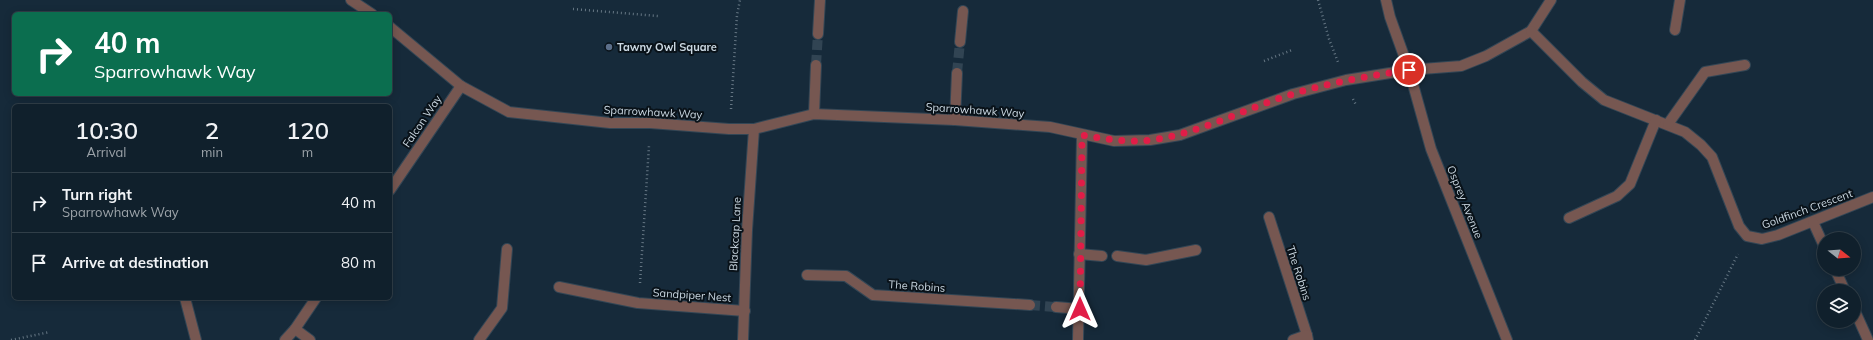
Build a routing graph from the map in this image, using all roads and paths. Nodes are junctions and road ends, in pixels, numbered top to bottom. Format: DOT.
graph roads {
  1 [pos="351,0"];
  2 [pos="740,0"];
  3 [pos="820,0"];
  4 [pos="1318,0"];
  5 [pos="1386,0"];
  6 [pos="1551,0"];
  7 [pos="1680,0"];
  8 [pos="573,9"];
  9 [pos="369,12"];
  10 [pos="963,12"];
  11 [pos="658,16"];
  12 [pos="392,29"];
  13 [pos="1675,30"];
  14 [pos="1531,31"];
  15 [pos="818,34"];
  16 [pos="960,42"];
  17 [pos="1292,50"];
  18 [pos="1264,61"];
  19 [pos="1339,64"];
  20 [pos="816,65"];
  21 [pos="1745,65"];
  22 [pos="1409,70"];
  23 [pos="957,73"];
  24 [pos="461,86"];
  25 [pos="814,114"];
  26 [pos="955,120"];
  27 [pos="1656,120"];
  28 [pos="1668,124"];
  29 [pos="729,129"];
  30 [pos="754,129"];
  31 [pos="1082,135"];
  32 [pos="649,146"];
  33 [pos="392,187"];
  34 [pos="1873,197"];
  35 [pos="1269,217"];
  36 [pos="1569,218"];
  37 [pos="1812,222"];
  38 [pos="1817,232"];
  39 [pos="1747,236"];
  40 [pos="507,249"];
  41 [pos="1196,250"];
  42 [pos="1080,254"];
  43 [pos="1102,256"];
  44 [pos="1117,256"];
  45 [pos="807,275"];
  46 [pos="559,287"];
  47 [pos="186,300"];
  48 [pos="315,300"];
  49 [pos="638,303"];
  50 [pos="1030,305"];
  51 [pos="1056,307"];
  52 [pos="1080,309"];
  53 [pos="745,311"];
  54 [pos="1861,325"];
  55 [pos="295,329"];
  56 [pos="50,332"];
  57 [pos="1307,338"];
  58 [pos="11,340"];
  59 [pos="196,340"];
  60 [pos="285,340"];
  61 [pos="310,340"];
  62 [pos="479,340"];
  63 [pos="744,340"];
  64 [pos="1078,340"];
  65 [pos="1293,340"];
  66 [pos="1507,340"];
  67 [pos="1695,340"];
  68 [pos="1868,340"];
  1 -- 9 [label="street"];
  2 -- 29 [label="path"];
  3 -- 15 [label="street"];
  4 -- 19 [label="path"];
  5 -- 22 [label="street, Osprey Avenue"];
  6 -- 14 [label="street, Sparrowhawk Way"];
  7 -- 13 [label="street"];
  8 -- 11 [label="path"];
  10 -- 16 [label="street"];
  12 -- 24 [label="street, Sparrowhawk Way"];
  14 -- 22 [label="street, Sparrowhawk Way"];
  14 -- 27 [label="street"];
  17 -- 18 [label="path"];
  20 -- 25 [label="street"];
  21 -- 28 [label="street"];
  22 -- 31 [label="street, Sparrowhawk Way"];
  22 -- 66 [label="street, Osprey Avenue"];
  23 -- 26 [label="street"];
  24 -- 29 [label="street, Sparrowhawk Way"];
  24 -- 33 [label="street, Falcon Way"];
  25 -- 26 [label="street, Sparrowhawk Way"];
  25 -- 30 [label="street, Sparrowhawk Way"];
  26 -- 31 [label="street, Sparrowhawk Way"];
  27 -- 28 [label="street"];
  27 -- 36 [label="street"];
  28 -- 39 [label="street"];
  29 -- 30 [label="street, Sparrowhawk Way"];
  30 -- 53 [label="street, Blackcap Lane"];
  31 -- 42 [label="street"];
  32 -- 49 [label="path"];
  34 -- 37 [label="street, Goldfinch Crescent"];
  35 -- 57 [label="street, The Robins"];
  37 -- 38 [label="street"];
  37 -- 39 [label="street, Goldfinch Crescent"];
  39 -- 67 [label="path"];
  40 -- 62 [label="street"];
  41 -- 44 [label="street"];
  42 -- 43 [label="street"];
  42 -- 52 [label="street"];
  45 -- 50 [label="street, The Robins"];
  46 -- 49 [label="street, Sandpiper Nest"];
  47 -- 59 [label="street"];
  48 -- 55 [label="street"];
  49 -- 53 [label="street, Sandpiper Nest"];
  51 -- 52 [label="street"];
  52 -- 64 [label="street"];
  53 -- 63 [label="street, Blackcap Lane"];
  54 -- 68 [label="street"];
  55 -- 60 [label="street"];
  55 -- 61 [label="street"];
  56 -- 58 [label="path"];
  57 -- 65 [label="street, The Robins"];
}
